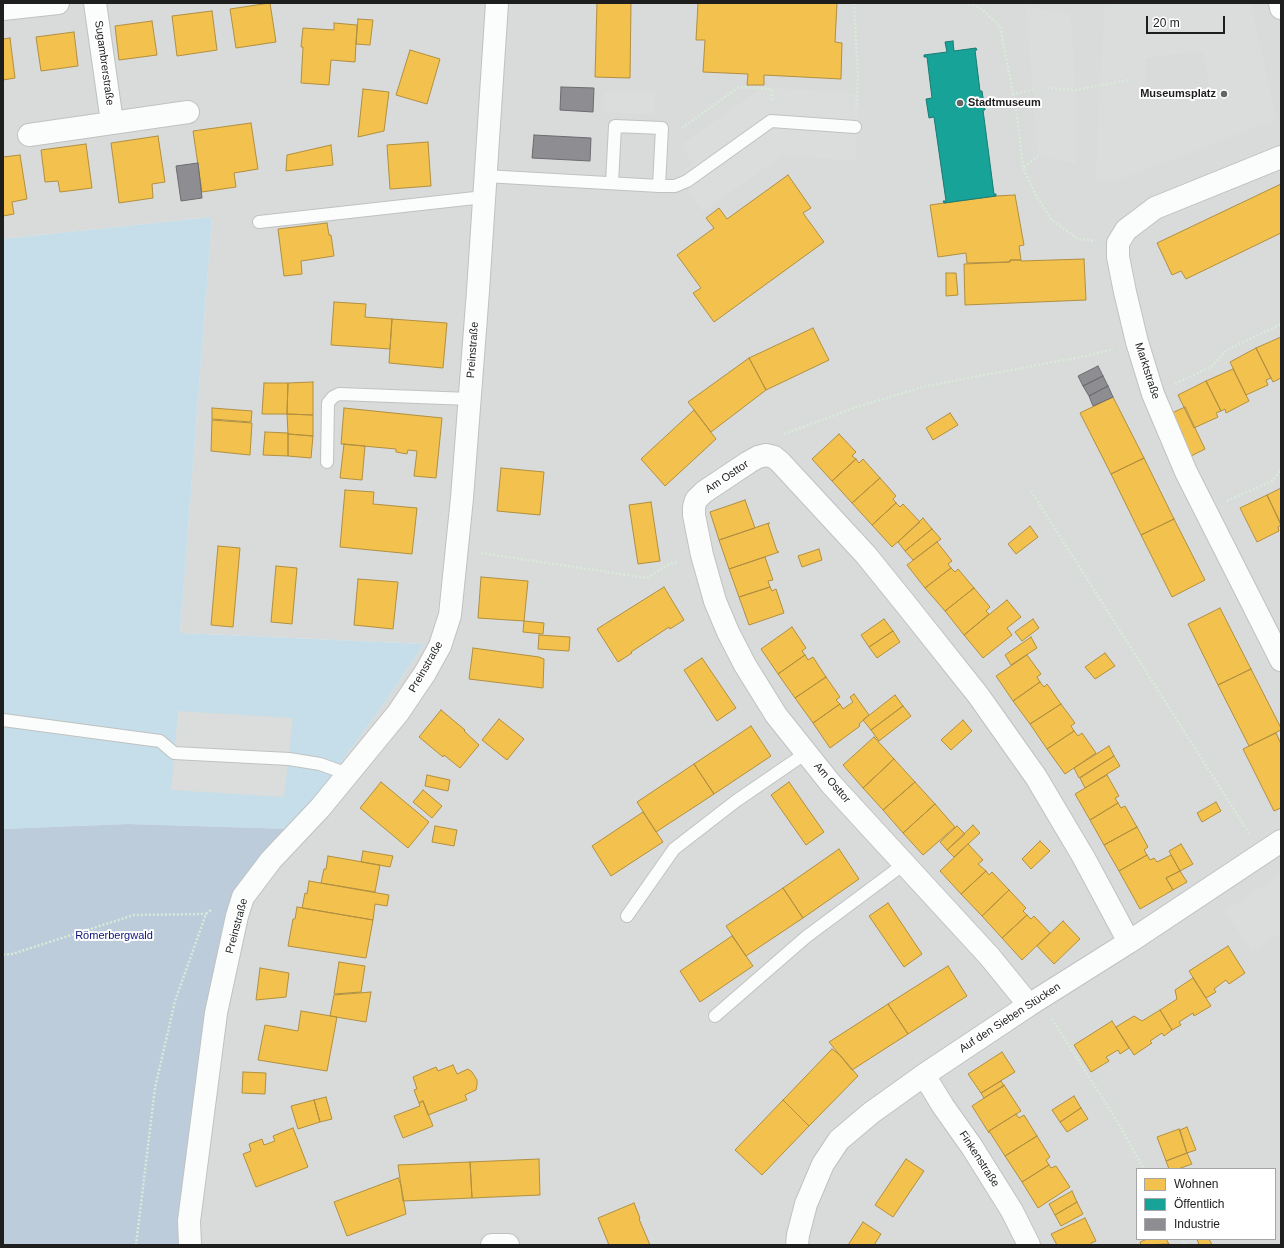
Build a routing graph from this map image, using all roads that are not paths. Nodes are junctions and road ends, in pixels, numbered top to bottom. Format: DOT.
graph roads {
  1 [pos="58,3"];
  2 [pos="95,3"];
  3 [pos="497,3"];
  4 [pos="1280,3"];
  5 [pos="1281,8"];
  6 [pos="3,9"];
  7 [pos="188,112"];
  8 [pos="112,122"];
  9 [pos="855,127"];
  10 [pos="29,135"];
  11 [pos="1281,158"];
  12 [pos="485,176"];
  13 [pos="612,183"];
  14 [pos="659,186"];
  15 [pos="484,197"];
  16 [pos="259,222"];
  17 [pos="470,399"];
  18 [pos="327,462"];
  19 [pos="1281,660"];
  20 [pos="3,720"];
  21 [pos="806,753"];
  22 [pos="348,774"];
  23 [pos="1281,841"];
  24 [pos="904,864"];
  25 [pos="627,916"];
  26 [pos="1129,942"];
  27 [pos="1034,1002"];
  28 [pos="715,1016"];
  29 [pos="924,1075"];
  30 [pos="190,1245"];
  31 [pos="492,1245"];
  32 [pos="508,1245"];
  33 [pos="797,1245"];
  34 [pos="1029,1245"];
  1 -- 6 [label="street"];
  2 -- 8 [label="street, Sugambrerstraße"];
  3 -- 12 [label="street, Preinstraße"];
  4 -- 5 [label="street"];
  7 -- 8 [label="street"];
  8 -- 10 [label="street"];
  9 -- 14 [label="lane"];
  11 -- 19 [label="street, Marktstraße"];
  12 -- 13 [label="lane"];
  12 -- 15 [label="street, Preinstraße"];
  13 -- 14 [label="lane"];
  13 -- 14 [label="lane"];
  15 -- 16 [label="lane"];
  15 -- 17 [label="street, Preinstraße"];
  17 -- 18 [label="lane"];
  17 -- 22 [label="street, Preinstraße"];
  20 -- 22 [label="lane"];
  21 -- 24 [label="street, Am Osttor"];
  21 -- 25 [label="lane"];
  21 -- 26 [label="street, Am Osttor"];
  22 -- 30 [label="street, Preinstraße"];
  23 -- 26 [label="street, Auf den Sieben Stücken"];
  24 -- 27 [label="street, Am Osttor"];
  24 -- 28 [label="lane"];
  26 -- 27 [label="street, Auf den Sieben Stücken"];
  27 -- 29 [label="street, Auf den Sieben Stücken"];
  29 -- 33 [label="street, Auf den Sieben Stücken"];
  29 -- 34 [label="street, Finkenstraße"];
  31 -- 32 [label="street"];
}
